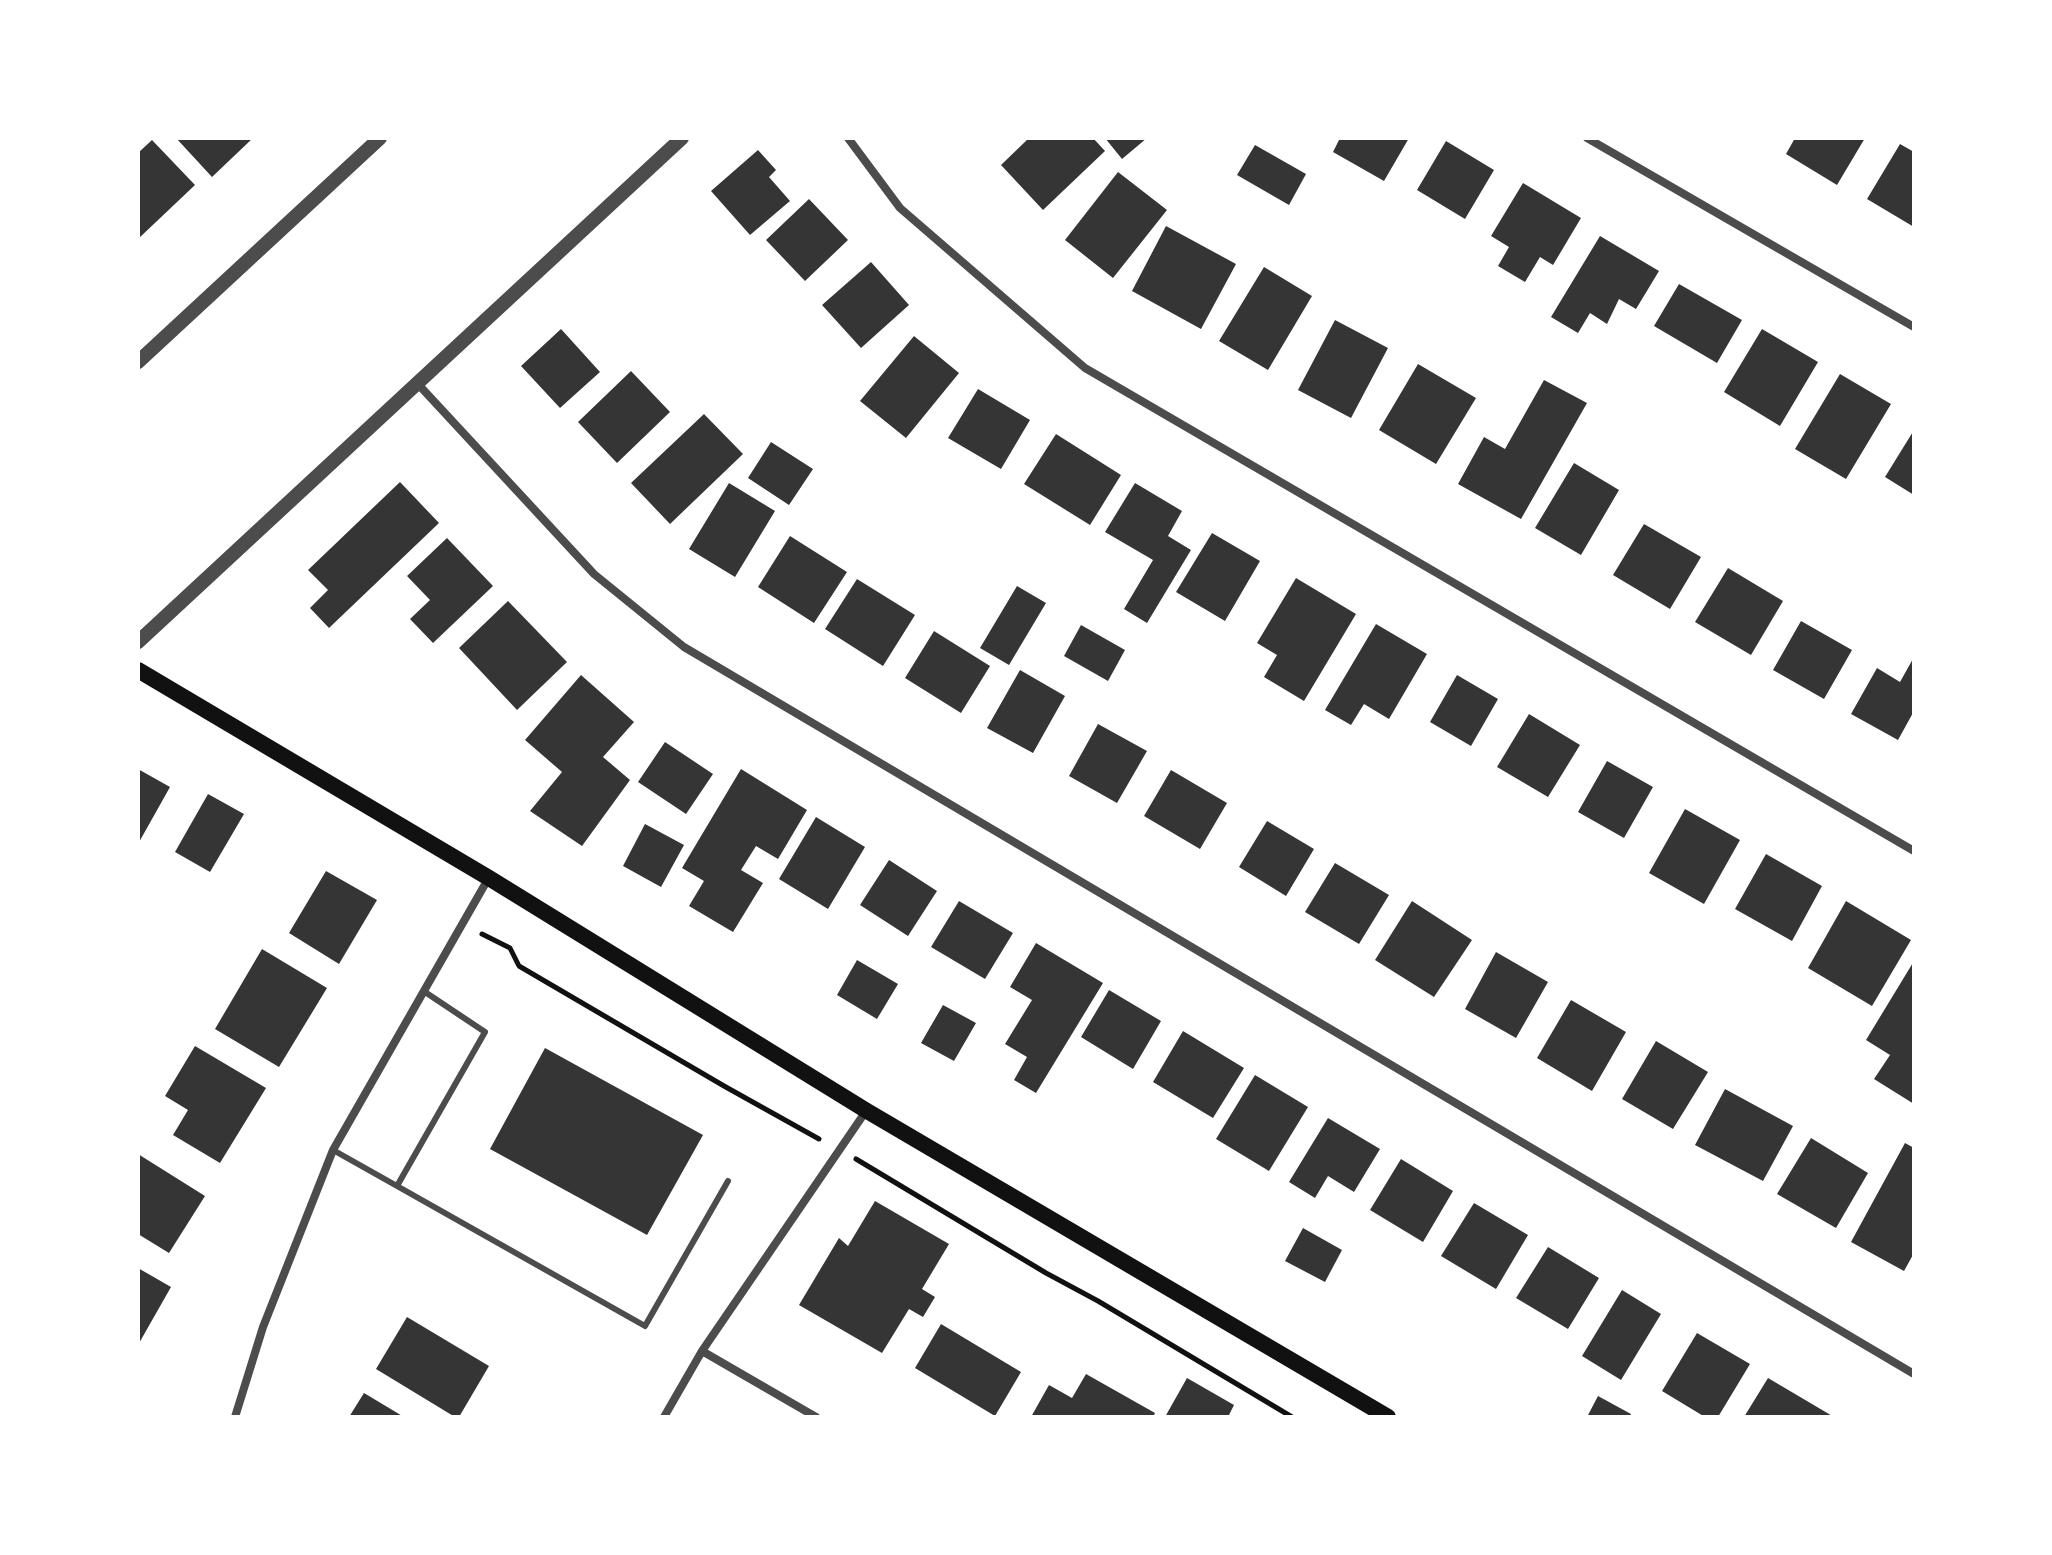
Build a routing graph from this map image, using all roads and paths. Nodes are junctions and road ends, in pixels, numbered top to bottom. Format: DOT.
graph roads {
  1 [pos="380,138"];
  2 [pos="682,138"];
  3 [pos="848,138"];
  4 [pos="1587,138"];
  5 [pos="1914,327"];
  6 [pos="138,362"];
  7 [pos="417,383"];
  8 [pos="138,642"];
  9 [pos="138,670"];
  10 [pos="1914,851"];
  11 [pos="489,878"];
  12 [pos="464,924"];
  13 [pos="425,992"];
  14 [pos="867,1111"];
  15 [pos="333,1150"];
  16 [pos="840,1150"];
  17 [pos="728,1181"];
  18 [pos="397,1186"];
  19 [pos="702,1351"];
  20 [pos="1914,1374"];
  21 [pos="235,1417"];
  22 [pos="664,1417"];
  23 [pos="816,1417"];
  24 [pos="1292,1417"];
  25 [pos="1388,1417"];
  1 -- 6 [label="street"];
  2 -- 7 [label="street"];
  3 -- 10 [label="street"];
  4 -- 5 [label="street"];
  7 -- 8 [label="street"];
  7 -- 20 [label="street"];
  9 -- 11 [label="main road"];
  11 -- 12 [label="street"];
  11 -- 14 [label="main road"];
  12 -- 13 [label="street"];
  12 -- 16 [label="path"];
  13 -- 15 [label="street"];
  13 -- 18 [label="lane"];
  14 -- 16 [label="street"];
  14 -- 25 [label="main road"];
  15 -- 18 [label="lane"];
  15 -- 21 [label="street"];
  16 -- 19 [label="street"];
  16 -- 24 [label="path"];
  17 -- 18 [label="lane"];
  19 -- 22 [label="street"];
  19 -- 23 [label="street"];
}
